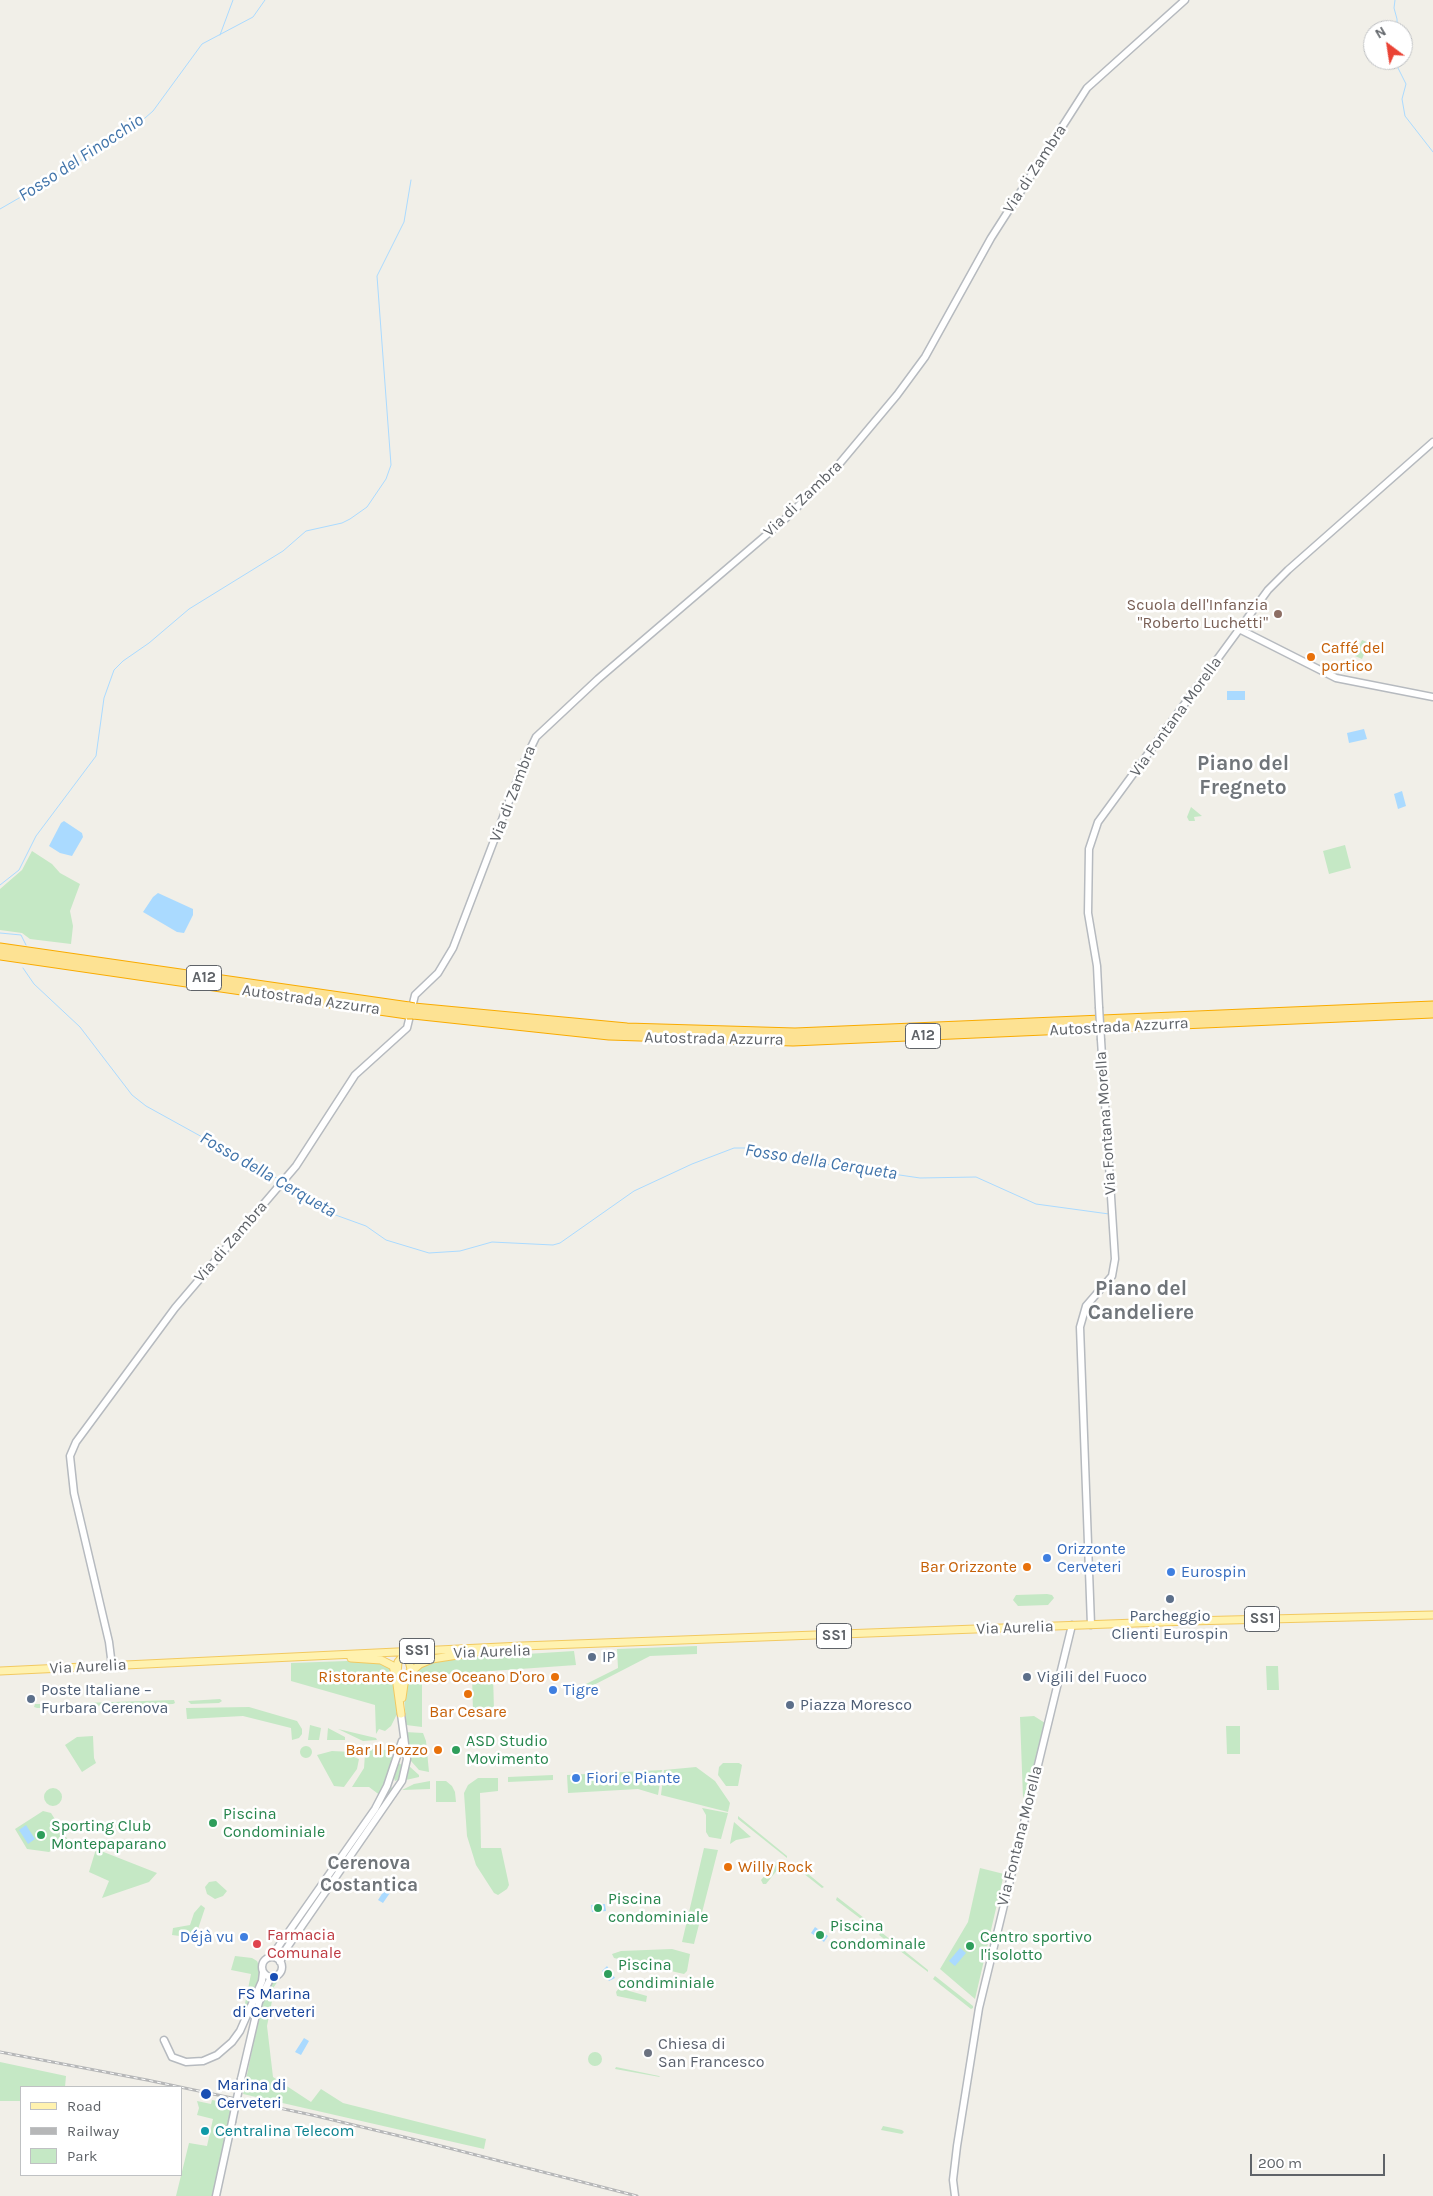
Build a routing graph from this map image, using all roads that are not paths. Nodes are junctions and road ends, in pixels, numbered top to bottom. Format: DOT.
graph roads {
  1 [pos="1185,0"];
  2 [pos="1433,442"];
  3 [pos="1239,629"];
  4 [pos="1433,697"];
  5 [pos="0,948"];
  6 [pos="0,955"];
  7 [pos="1433,1006"];
  8 [pos="411,1011"];
  9 [pos="1433,1013"];
  10 [pos="1433,1615"];
  11 [pos="1091,1625"];
  12 [pos="1072,1626"];
  13 [pos="597,1645"];
  14 [pos="500,1647"];
  15 [pos="477,1652"];
  16 [pos="324,1654"];
  17 [pos="404,1655"];
  18 [pos="346,1658"];
  19 [pos="236,1660"];
  20 [pos="112,1666"];
  21 [pos="0,1671"];
  22 [pos="409,1674"];
  23 [pos="396,1677"];
  24 [pos="400,1714"];
  25 [pos="403,1734"];
  26 [pos="271,1957"];
  27 [pos="280,1962"];
  28 [pos="263,1972"];
  29 [pos="271,1977"];
  30 [pos="164,2040"];
  31 [pos="216,2196"];
  32 [pos="955,2196"];
  1 -- 20 [label="street, Via di Zambra"];
  2 -- 3 [label="street, Via Fontana Morella"];
  3 -- 4 [label="street"];
  3 -- 11 [label="street, Via Fontana Morella, bridge"];
  5 -- 8 [label="highway, Autostrada Azzurra / A12"];
  6 -- 8 [label="highway, Autostrada Azzurra / A12"];
  7 -- 8 [label="highway, Autostrada Azzurra / A12"];
  8 -- 9 [label="highway, Autostrada Azzurra / A12"];
  10 -- 11 [label="main road, Via Aurelia / SS1"];
  11 -- 12 [label="main road, Via Aurelia / SS1"];
  12 -- 13 [label="main road, Via Aurelia / SS1"];
  12 -- 32 [label="street, Via Fontana Morella"];
  13 -- 14 [label="main road, Via Aurelia / SS1"];
  13 -- 15 [label="main road, Via Aurelia"];
  14 -- 16 [label="main road, Via Aurelia / SS1"];
  14 -- 17 [label="main road"];
  15 -- 17 [label="main road, Via Aurelia"];
  15 -- 22 [label="main road"];
  16 -- 17 [label="main road"];
  16 -- 19 [label="main road, Via Aurelia / SS1"];
  17 -- 18 [label="main road, Via Aurelia"];
  17 -- 22 [label="main road"];
  17 -- 23 [label="main road"];
  18 -- 19 [label="main road, Via Aurelia"];
  18 -- 23 [label="main road"];
  19 -- 20 [label="main road, Via Aurelia / SS1"];
  20 -- 21 [label="main road, Via Aurelia / SS1"];
  22 -- 24 [label="main road"];
  23 -- 24 [label="main road"];
  24 -- 25 [label="street"];
  25 -- 26 [label="street"];
  25 -- 27 [label="street"];
  26 -- 27 [label="street"];
  26 -- 28 [label="street"];
  27 -- 29 [label="street"];
  28 -- 29 [label="street"];
  28 -- 30 [label="street"];
  29 -- 31 [label="street, bridge"];
}
